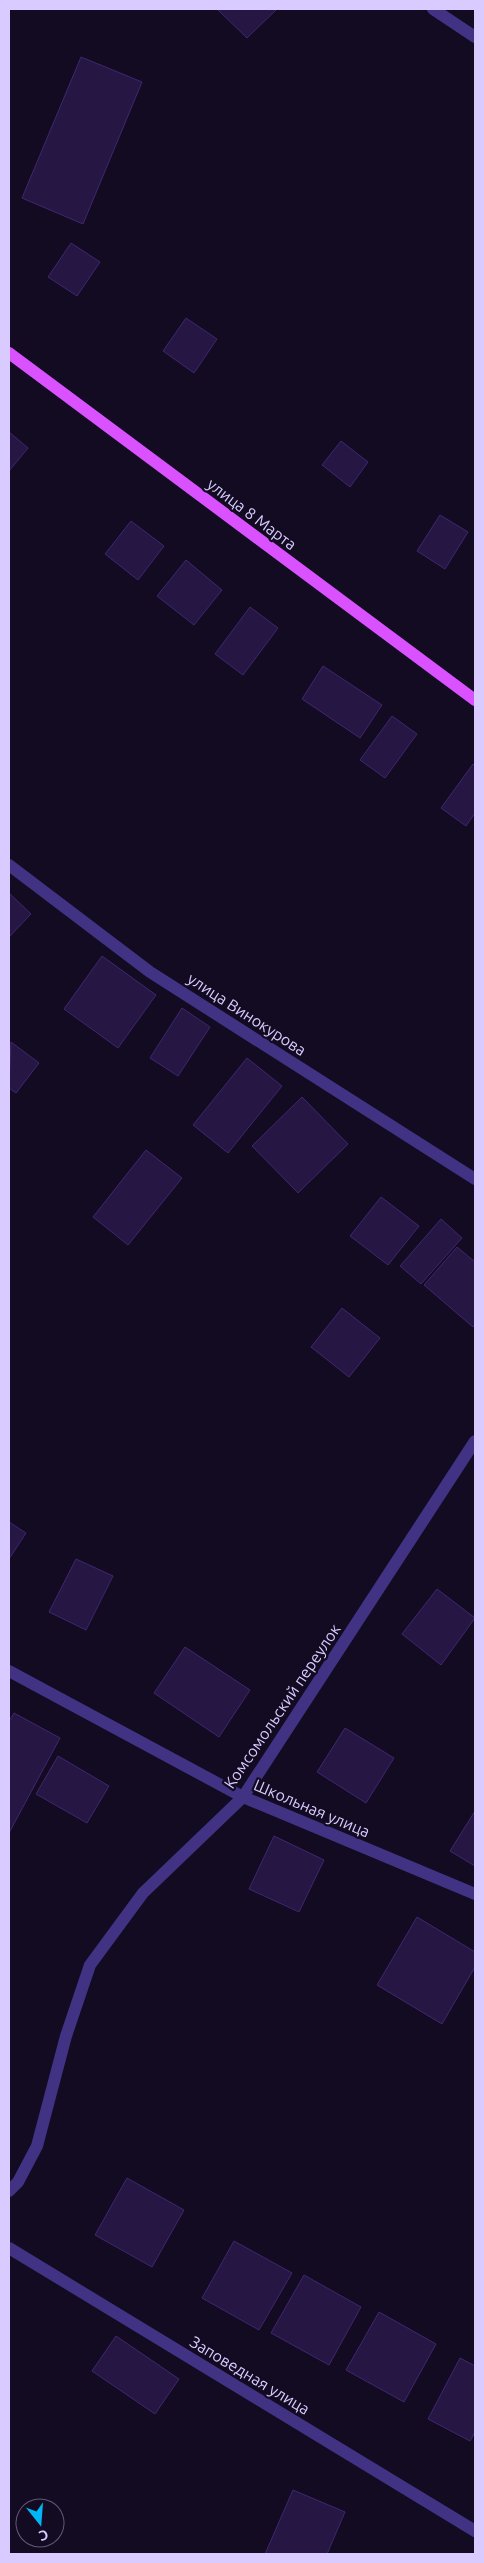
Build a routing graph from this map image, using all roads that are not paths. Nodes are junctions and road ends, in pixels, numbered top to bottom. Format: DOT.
graph roads {
  1 [pos="433,9"];
  2 [pos="475,37"];
  3 [pos="9,353"];
  4 [pos="475,700"];
  5 [pos="9,865"];
  6 [pos="475,1179"];
  7 [pos="475,1442"];
  8 [pos="9,1671"];
  9 [pos="243,1797"];
  10 [pos="475,1894"];
  11 [pos="9,2191"];
  12 [pos="9,2248"];
  13 [pos="475,2531"];
  1 -- 2 [label="street"];
  3 -- 4 [label="main road, улица 8 Марта"];
  5 -- 6 [label="street, улица Винокурова"];
  7 -- 9 [label="street, Комсомольский переулок"];
  8 -- 9 [label="street, Школьная улица"];
  9 -- 10 [label="street, Школьная улица"];
  9 -- 11 [label="street, Комсомольский переулок"];
  12 -- 13 [label="street, Заповедная улица"];
}
